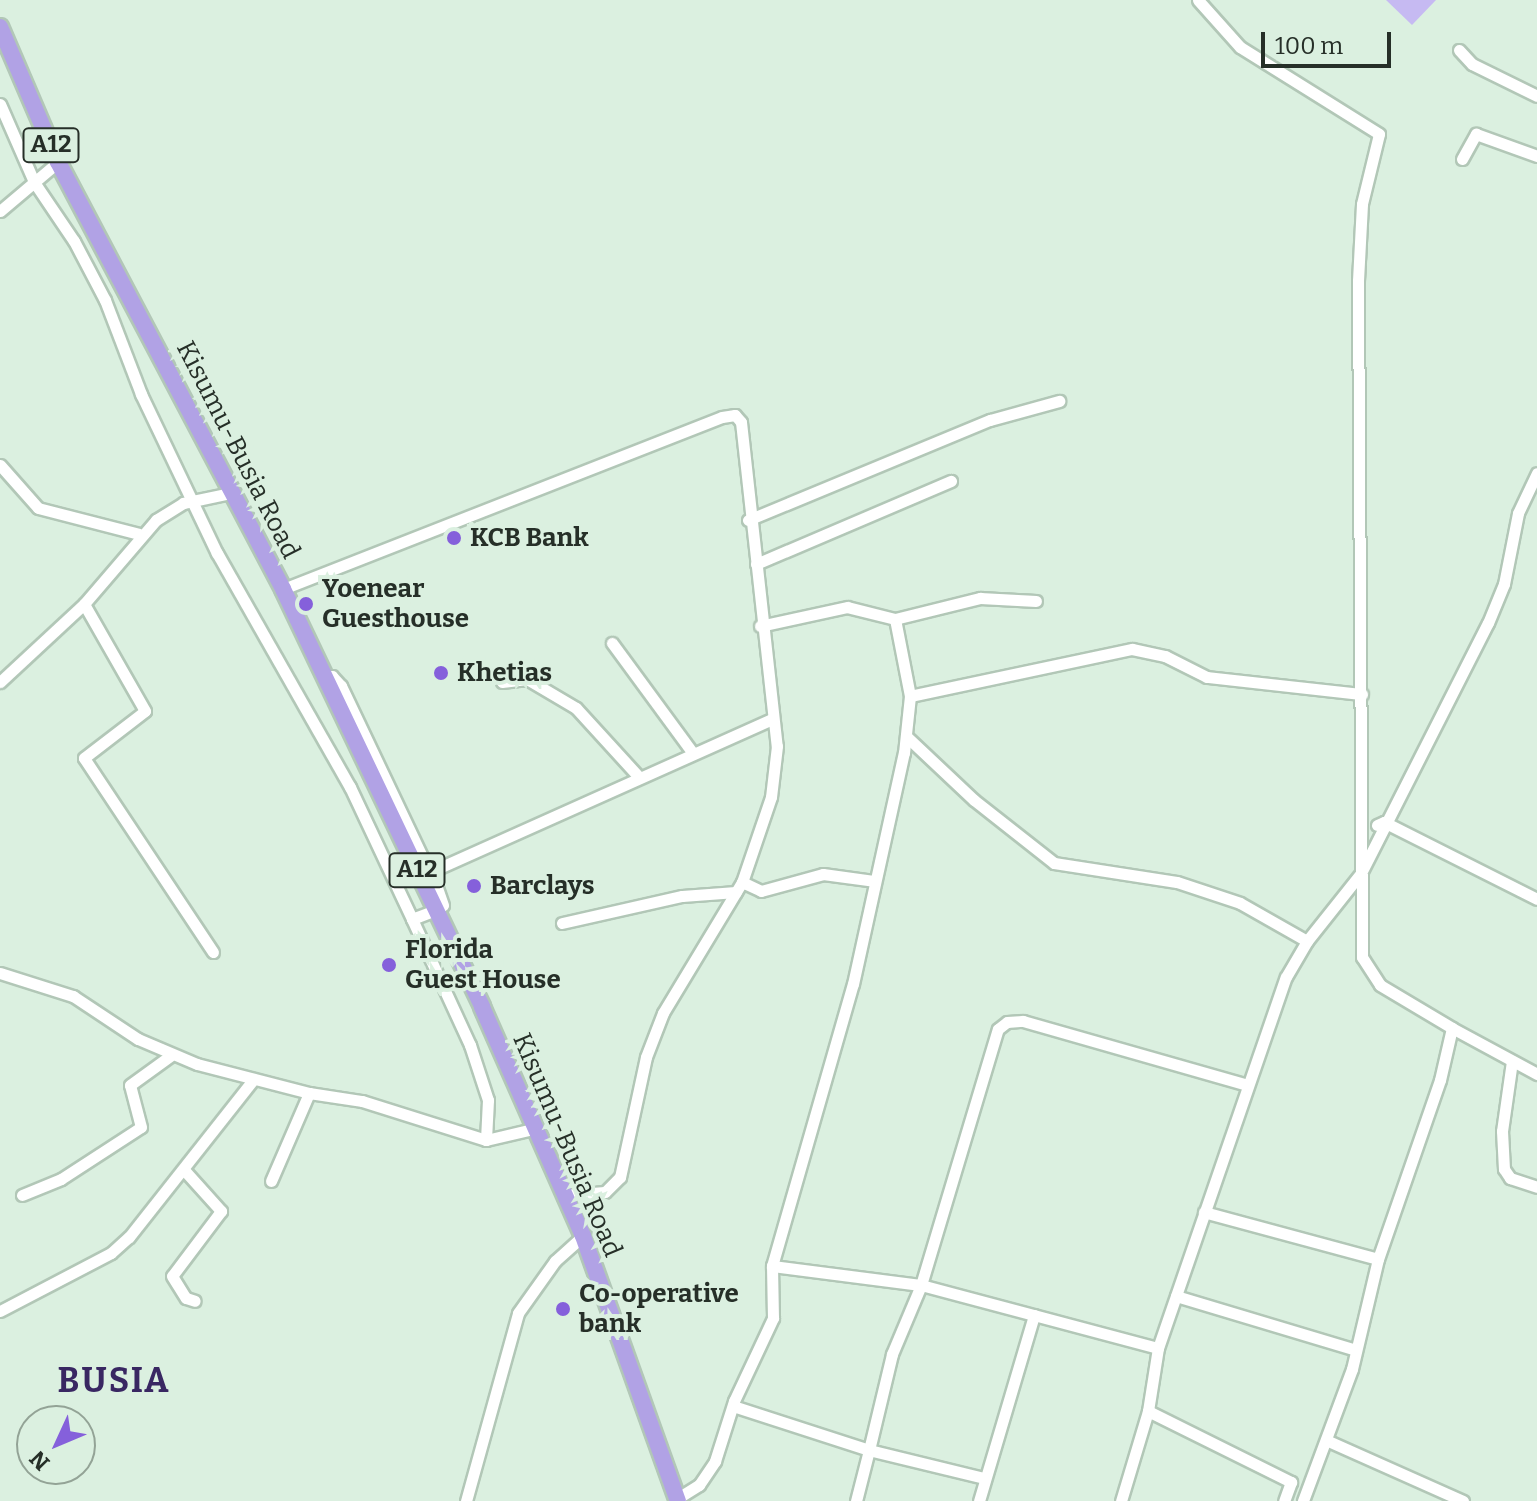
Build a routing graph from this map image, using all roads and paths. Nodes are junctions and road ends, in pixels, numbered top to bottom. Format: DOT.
graph roads {
  1 [pos="1198,0"];
  2 [pos="0,27"];
  3 [pos="1459,50"];
  4 [pos="1537,96"];
  5 [pos="0,104"];
  6 [pos="1537,156"];
  7 [pos="1462,159"];
  8 [pos="58,162"];
  9 [pos="34,182"];
  10 [pos="0,211"];
  11 [pos="1059,401"];
  12 [pos="0,465"];
  13 [pos="1537,473"];
  14 [pos="951,481"];
  15 [pos="230,493"];
  16 [pos="191,500"];
  17 [pos="748,520"];
  18 [pos="139,534"];
  19 [pos="756,564"];
  20 [pos="283,589"];
  21 [pos="1036,601"];
  22 [pos="84,604"];
  23 [pos="895,619"];
  24 [pos="760,626"];
  25 [pos="612,643"];
  26 [pos="326,678"];
  27 [pos="0,682"];
  28 [pos="502,682"];
  29 [pos="1362,694"];
  30 [pos="910,696"];
  31 [pos="772,719"];
  32 [pos="906,736"];
  33 [pos="692,752"];
  34 [pos="638,776"];
  35 [pos="1384,822"];
  36 [pos="1363,832"];
  37 [pos="430,872"];
  38 [pos="1361,873"];
  39 [pos="874,881"];
  40 [pos="739,887"];
  41 [pos="1537,899"];
  42 [pos="435,910"];
  43 [pos="412,919"];
  44 [pos="562,923"];
  45 [pos="1307,941"];
  46 [pos="213,952"];
  47 [pos="0,973"];
  48 [pos="1452,1028"];
  49 [pos="170,1056"];
  50 [pos="1512,1061"];
  51 [pos="1537,1074"];
  52 [pos="254,1079"];
  53 [pos="1247,1085"];
  54 [pos="309,1093"];
  55 [pos="537,1128"];
  56 [pos="486,1140"];
  57 [pos="185,1171"];
  58 [pos="271,1181"];
  59 [pos="1537,1187"];
  60 [pos="22,1195"];
  61 [pos="565,1195"];
  62 [pos="1204,1212"];
  63 [pos="583,1236"];
  64 [pos="1378,1259"];
  65 [pos="772,1266"];
  66 [pos="921,1285"];
  67 [pos="1176,1296"];
  68 [pos="195,1301"];
  69 [pos="0,1311"];
  70 [pos="1034,1315"];
  71 [pos="1158,1348"];
  72 [pos="1356,1350"];
  73 [pos="733,1406"];
  74 [pos="1148,1411"];
  75 [pos="1326,1440"];
  76 [pos="869,1450"];
  77 [pos="984,1478"];
  78 [pos="683,1499"];
  79 [pos="1307,1500"];
  80 [pos="466,1501"];
  81 [pos="856,1501"];
  82 [pos="979,1501"];
  83 [pos="1121,1501"];
  84 [pos="1284,1501"];
  85 [pos="1463,1501"];
  1 -- 29 [label="street"];
  2 -- 8 [label="highway, A12"];
  3 -- 4 [label="street"];
  5 -- 9 [label="street"];
  6 -- 7 [label="street"];
  8 -- 9 [label="street"];
  8 -- 15 [label="highway, Kisumu-Busia Road / A12"];
  9 -- 10 [label="street"];
  9 -- 16 [label="street"];
  11 -- 17 [label="street"];
  12 -- 18 [label="street"];
  13 -- 35 [label="street"];
  14 -- 19 [label="street"];
  15 -- 16 [label="street"];
  15 -- 20 [label="highway, Kisumu-Busia Road / A12"];
  16 -- 22 [label="street"];
  16 -- 43 [label="street"];
  17 -- 19 [label="street"];
  17 -- 20 [label="street"];
  19 -- 24 [label="street"];
  20 -- 26 [label="highway, Kisumu-Busia Road / A12"];
  21 -- 23 [label="street"];
  22 -- 27 [label="street"];
  22 -- 46 [label="street"];
  23 -- 24 [label="street"];
  23 -- 30 [label="street"];
  24 -- 31 [label="street"];
  25 -- 33 [label="street"];
  26 -- 37 [label="street"];
  26 -- 42 [label="highway, Kisumu-Busia Road / A12"];
  28 -- 34 [label="street"];
  29 -- 30 [label="street"];
  29 -- 36 [label="street"];
  30 -- 32 [label="street"];
  31 -- 33 [label="street"];
  31 -- 40 [label="street"];
  32 -- 39 [label="street"];
  32 -- 45 [label="street"];
  33 -- 34 [label="street"];
  34 -- 37 [label="street"];
  35 -- 36 [label="street"];
  35 -- 38 [label="street"];
  35 -- 41 [label="street"];
  36 -- 38 [label="street"];
  37 -- 42 [label="street"];
  38 -- 45 [label="street"];
  38 -- 48 [label="street"];
  39 -- 40 [label="street"];
  39 -- 65 [label="street"];
  40 -- 44 [label="street"];
  40 -- 61 [label="street"];
  42 -- 43 [label="street"];
  42 -- 55 [label="highway, Kisumu-Busia Road / A12"];
  43 -- 56 [label="street"];
  45 -- 53 [label="street"];
  47 -- 49 [label="street"];
  48 -- 50 [label="street"];
  48 -- 64 [label="street"];
  49 -- 52 [label="street"];
  49 -- 60 [label="street"];
  50 -- 51 [label="street"];
  50 -- 59 [label="street"];
  52 -- 54 [label="street"];
  52 -- 57 [label="street"];
  53 -- 62 [label="street"];
  53 -- 66 [label="street"];
  54 -- 56 [label="street"];
  54 -- 58 [label="street"];
  55 -- 56 [label="street"];
  55 -- 61 [label="highway, Kisumu-Busia Road / A12"];
  57 -- 68 [label="street"];
  57 -- 69 [label="street"];
  61 -- 63 [label="highway, Kisumu-Busia Road / A12"];
  62 -- 64 [label="street"];
  62 -- 67 [label="street"];
  63 -- 78 [label="highway, Kisumu-Busia Road / A12"];
  63 -- 80 [label="street"];
  64 -- 72 [label="street"];
  65 -- 66 [label="street"];
  65 -- 73 [label="street"];
  66 -- 70 [label="street"];
  66 -- 76 [label="street"];
  67 -- 71 [label="street"];
  67 -- 72 [label="street"];
  70 -- 71 [label="street"];
  70 -- 77 [label="street"];
  71 -- 74 [label="street"];
  72 -- 75 [label="street"];
  73 -- 76 [label="street"];
  73 -- 78 [label="street"];
  74 -- 83 [label="street"];
  74 -- 84 [label="street"];
  75 -- 79 [label="street"];
  75 -- 85 [label="street"];
  76 -- 77 [label="street"];
  76 -- 81 [label="street"];
  77 -- 82 [label="street"];
}
